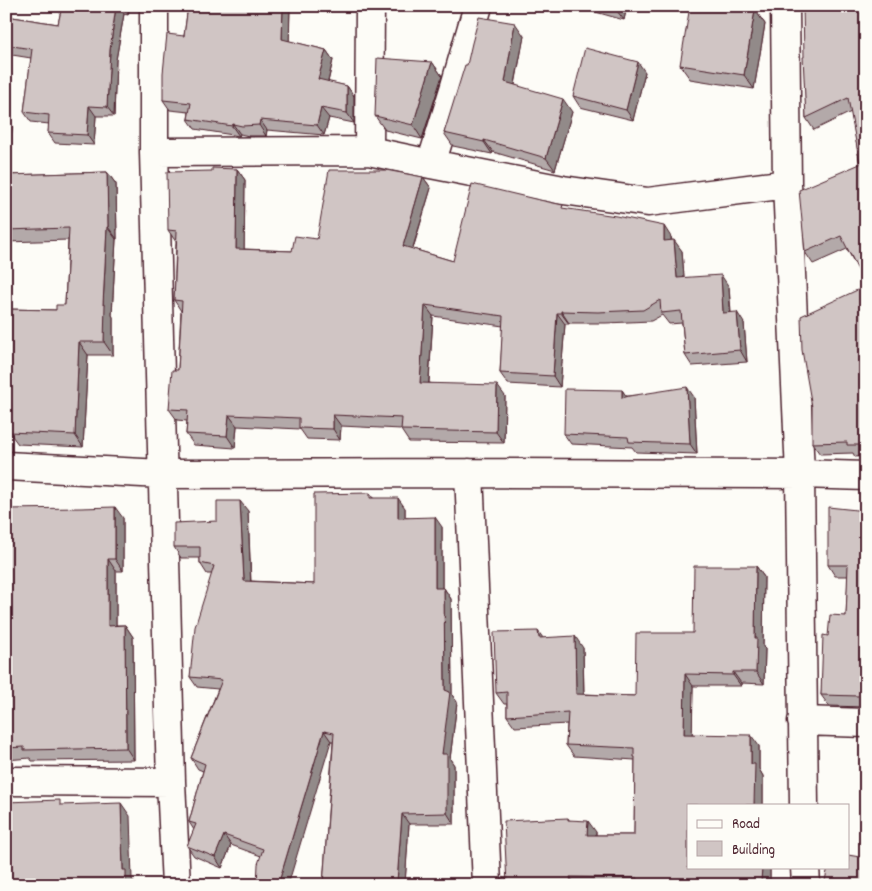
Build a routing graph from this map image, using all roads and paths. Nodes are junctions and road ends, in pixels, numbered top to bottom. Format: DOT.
graph roads {
  1 [pos="154,6"];
  2 [pos="370,6"];
  3 [pos="478,6"];
  4 [pos="784,6"];
  5 [pos="369,151"];
  6 [pos="154,152"];
  7 [pos="431,164"];
  8 [pos="787,184"];
  9 [pos="6,466"];
  10 [pos="470,473"];
  11 [pos="162,474"];
  12 [pos="800,474"];
  13 [pos="866,476"];
  14 [pos="802,721"];
  15 [pos="866,723"];
  16 [pos="6,780"];
  17 [pos="171,782"];
  18 [pos="804,804"];
  19 [pos="805,868"];
  20 [pos="176,885"];
  21 [pos="487,885"];
  22 [pos="806,885"];
  1 -- 6 [label="street"];
  2 -- 5 [label="street"];
  3 -- 7 [label="street"];
  4 -- 8 [label="street"];
  5 -- 6 [label="street"];
  5 -- 7 [label="street"];
  6 -- 11 [label="street"];
  7 -- 8 [label="street"];
  8 -- 12 [label="street"];
  9 -- 11 [label="street"];
  10 -- 11 [label="street"];
  10 -- 12 [label="street"];
  10 -- 21 [label="street"];
  11 -- 17 [label="street"];
  12 -- 13 [label="street"];
  12 -- 14 [label="street"];
  14 -- 15 [label="street"];
  14 -- 18 [label="street"];
  16 -- 17 [label="street"];
  17 -- 20 [label="street"];
  19 -- 22 [label="street"];
}
